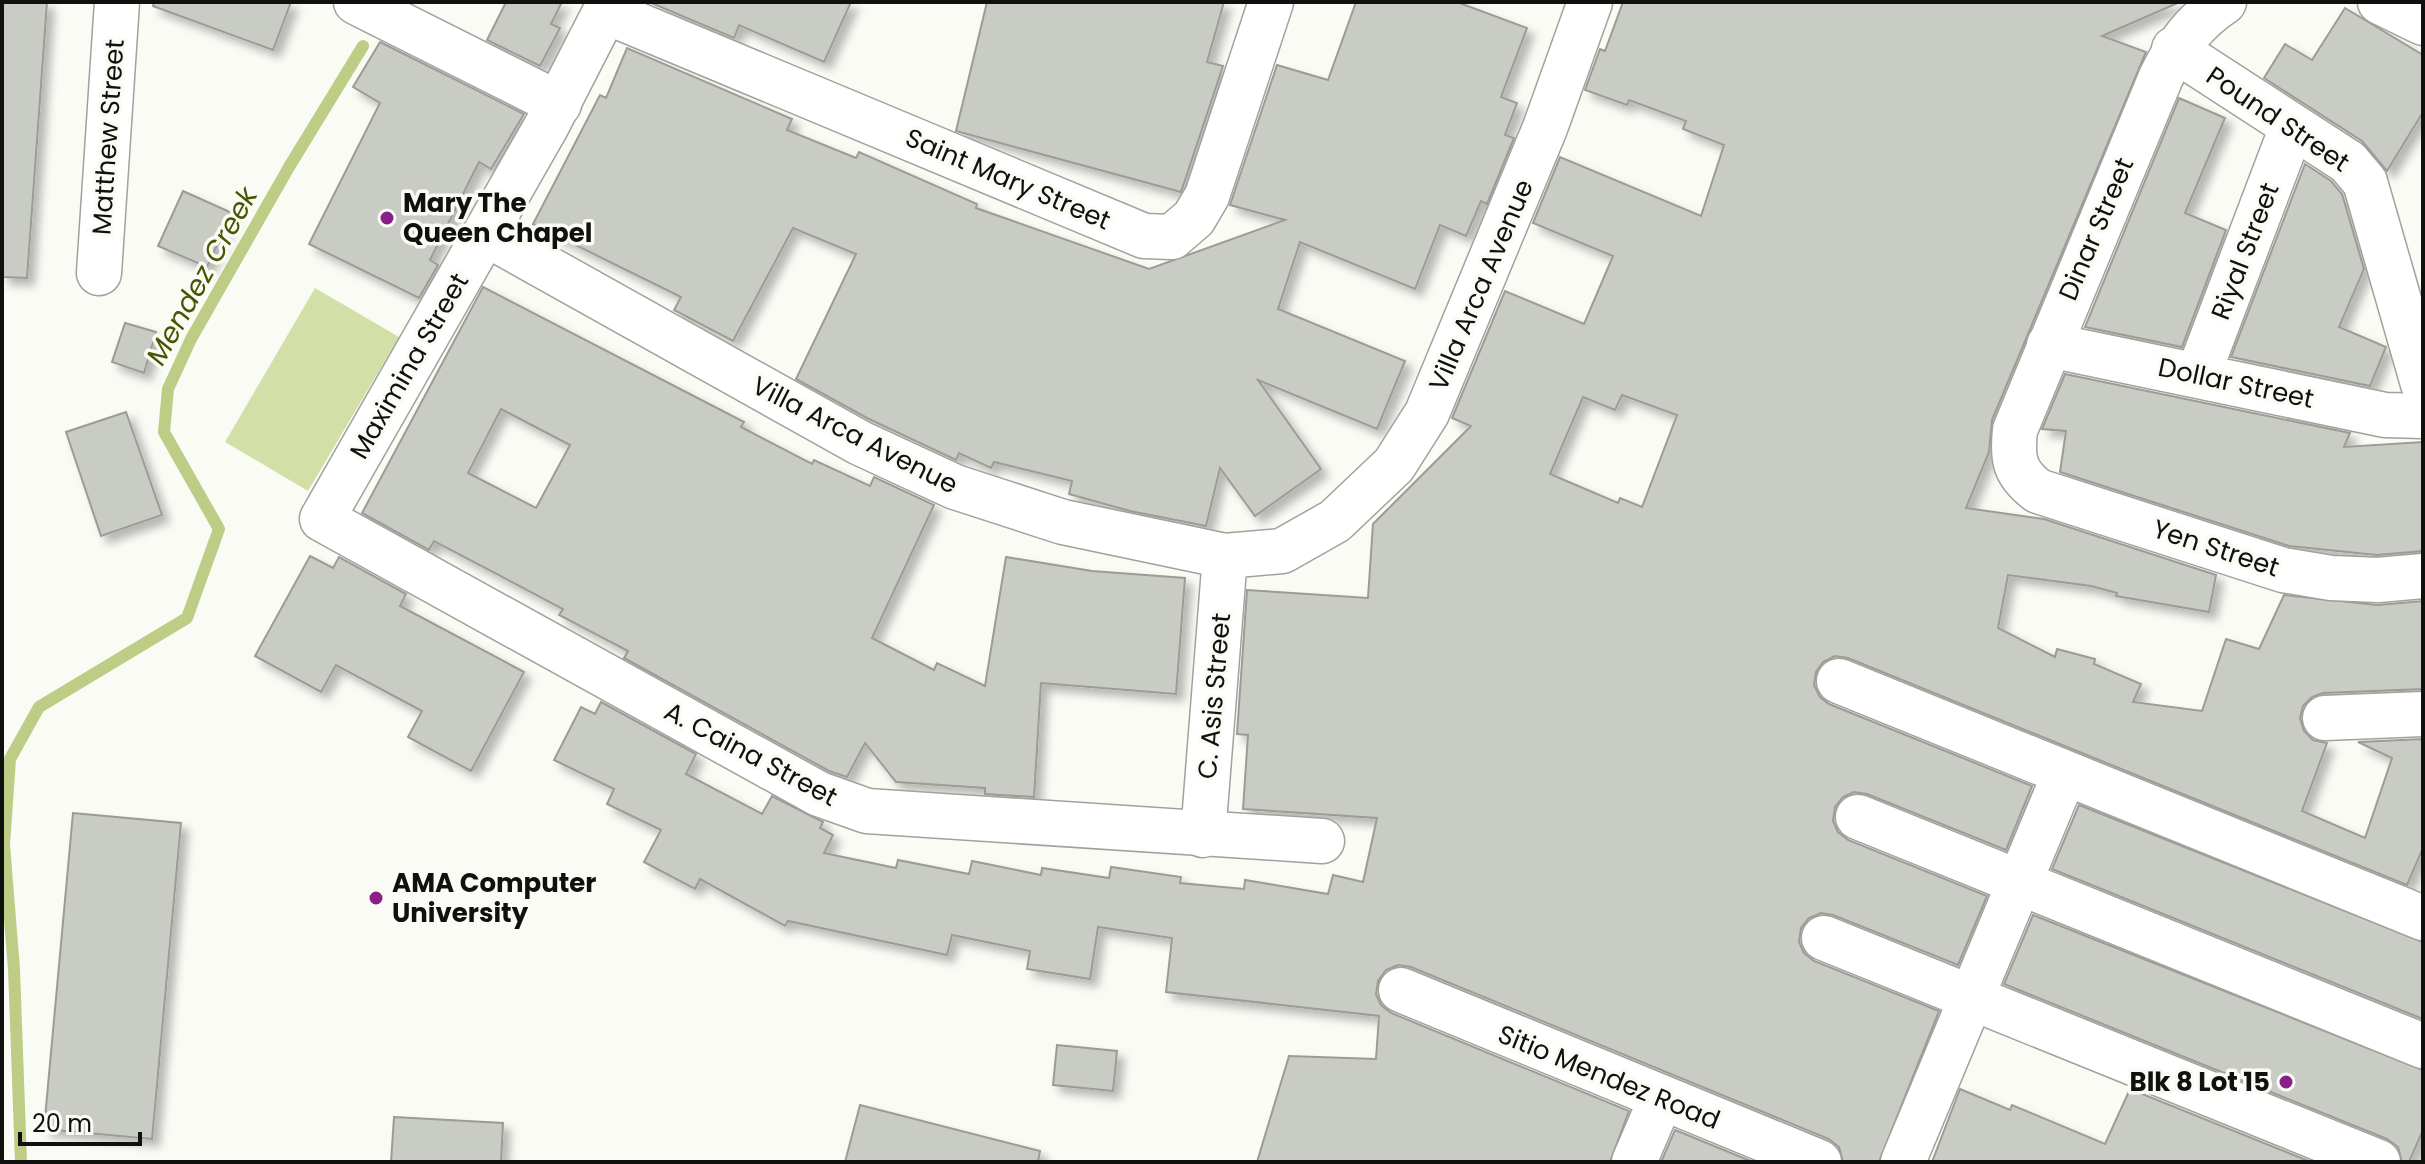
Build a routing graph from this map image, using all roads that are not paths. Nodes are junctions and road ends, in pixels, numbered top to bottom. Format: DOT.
graph roads {
  1 [pos="117,2"];
  2 [pos="356,2"];
  3 [pos="1271,2"];
  4 [pos="2224,2"];
  5 [pos="2380,2"];
  6 [pos="1586,3"];
  7 [pos="608,7"];
  8 [pos="2423,23"];
  9 [pos="2174,49"];
  10 [pos="559,104"];
  11 [pos="2292,127"];
  12 [pos="486,234"];
  13 [pos="99,273"];
  14 [pos="2049,345"];
  15 [pos="2198,375"];
  16 [pos="2423,384"];
  17 [pos="2423,416"];
  18 [pos="2019,476"];
  19 [pos="322,519"];
  20 [pos="1225,556"];
  21 [pos="2423,576"];
  22 [pos="1839,681"];
  23 [pos="2423,714"];
  24 [pos="2325,718"];
  25 [pos="2065,773"];
  26 [pos="1858,817"];
  27 [pos="1203,835"];
  28 [pos="1322,841"];
  29 [pos="2019,882"];
  30 [pos="2421,913"];
  31 [pos="1824,938"];
  32 [pos="1401,990"];
  33 [pos="1971,997"];
  34 [pos="2423,1046"];
  35 [pos="1661,1099"];
  36 [pos="1634,1162"];
  37 [pos="1819,1162"];
  38 [pos="1903,1162"];
  39 [pos="2378,1162"];
  1 -- 13 [label="street, Matthew Street"];
  2 -- 10 [label="street"];
  3 -- 7 [label="street, Saint Mary Street"];
  4 -- 9 [label="street, Dinar Street"];
  5 -- 8 [label="street"];
  6 -- 20 [label="street, Villa Arca Avenue"];
  7 -- 10 [label="street, Maximina Street"];
  9 -- 11 [label="street, Pound Street"];
  9 -- 14 [label="street, Dinar Street"];
  10 -- 12 [label="street, Maximina Street"];
  11 -- 15 [label="street, Riyal Street"];
  11 -- 16 [label="street, Pound Street"];
  12 -- 19 [label="street, Maximina Street"];
  12 -- 20 [label="street, Villa Arca Avenue"];
  14 -- 15 [label="street, Dollar Street"];
  14 -- 18 [label="street, Dinar Street"];
  15 -- 17 [label="street, Dollar Street"];
  18 -- 21 [label="street, Yen Street"];
  19 -- 27 [label="street, A. Caina Street"];
  20 -- 27 [label="street, C. Asis Street"];
  22 -- 25 [label="street"];
  23 -- 24 [label="street"];
  25 -- 29 [label="street"];
  25 -- 30 [label="street"];
  26 -- 29 [label="street"];
  27 -- 28 [label="street, A. Caina Street"];
  29 -- 33 [label="street"];
  29 -- 34 [label="street"];
  31 -- 33 [label="street"];
  32 -- 35 [label="street, Sitio Mendez Road"];
  33 -- 38 [label="street"];
  33 -- 39 [label="street"];
  35 -- 36 [label="street"];
  35 -- 37 [label="street, Sitio Mendez Road"];
}
